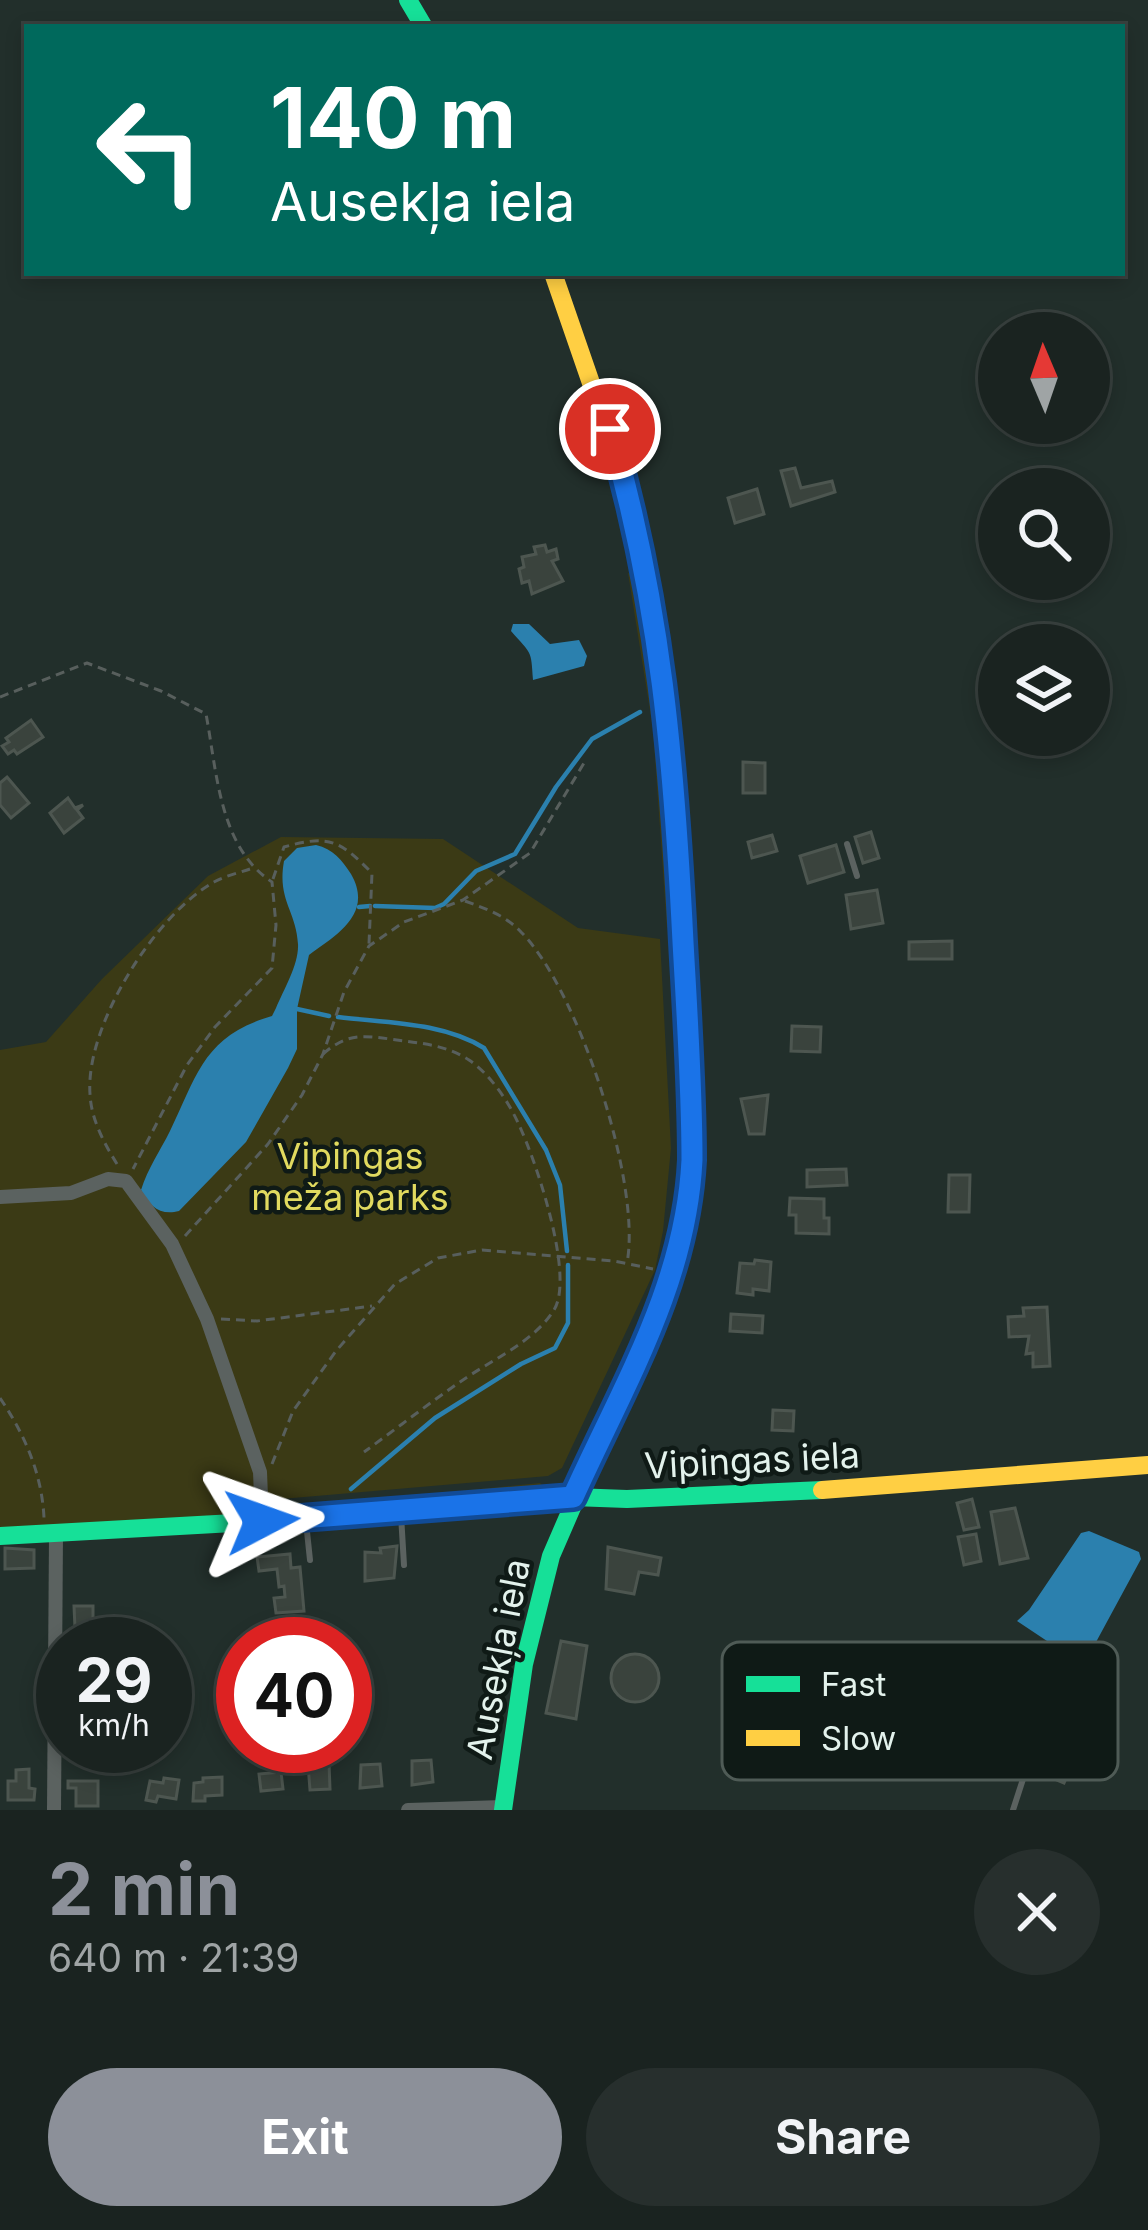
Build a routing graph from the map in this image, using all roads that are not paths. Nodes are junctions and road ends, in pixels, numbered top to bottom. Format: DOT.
graph roads {
  1 [pos="555,276"];
  2 [pos="847,844"];
  3 [pos="857,876"];
  4 [pos="0,1197"];
  5 [pos="1148,1465"];
  6 [pos="573,1497"];
  7 [pos="401,1512"];
  8 [pos="306,1519"];
  9 [pos="262,1521"];
  10 [pos="50,1535"];
  11 [pos="0,1536"];
  12 [pos="310,1560"];
  13 [pos="404,1565"];
  14 [pos="1023,1780"];
  15 [pos="503,1808"];
  16 [pos="54,1810"];
  17 [pos="408,1810"];
  18 [pos="1012,1810"];
  1 -- 6 [label="main road, Ausekļa iela"];
  2 -- 3 [label="lane"];
  4 -- 9 [label="street"];
  5 -- 6 [label="main road, Vipingas iela"];
  6 -- 7 [label="main road, Vipingas iela"];
  6 -- 15 [label="main road, Ausekļa iela"];
  7 -- 8 [label="main road, Vipingas iela"];
  7 -- 13 [label="lane"];
  8 -- 9 [label="main road, Vipingas iela"];
  8 -- 12 [label="lane"];
  9 -- 10 [label="main road, Vipingas iela"];
  10 -- 11 [label="main road, Vipingas iela"];
  10 -- 16 [label="street"];
  14 -- 18 [label="lane"];
  15 -- 17 [label="street, Ausekļa iela"];
}
